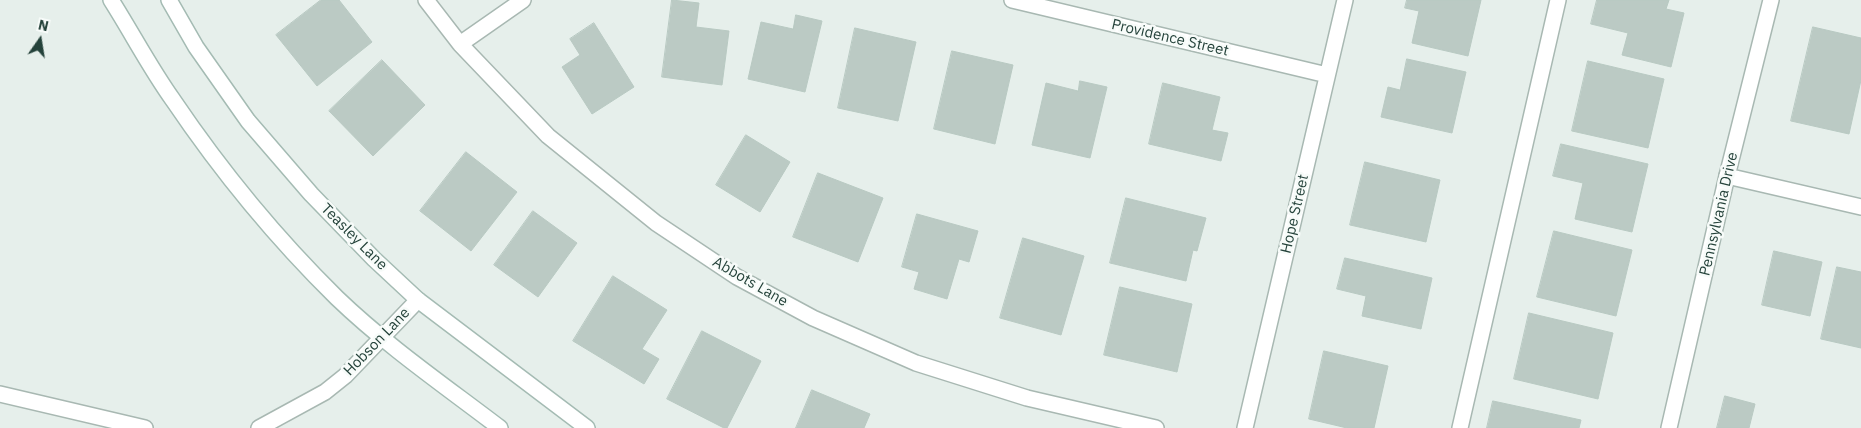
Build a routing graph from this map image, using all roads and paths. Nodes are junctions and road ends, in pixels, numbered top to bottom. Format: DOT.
graph roads {
  1 [pos="111,0"];
  2 [pos="170,0"];
  3 [pos="426,0"];
  4 [pos="523,0"];
  5 [pos="1012,0"];
  6 [pos="1345,0"];
  7 [pos="1558,0"];
  8 [pos="1771,0"];
  9 [pos="460,44"];
  10 [pos="1327,75"];
  11 [pos="1727,176"];
  12 [pos="1861,207"];
  13 [pos="418,300"];
  14 [pos="382,338"];
  15 [pos="0,394"];
  16 [pos="145,428"];
  17 [pos="259,428"];
  18 [pos="500,428"];
  19 [pos="587,428"];
  20 [pos="1156,428"];
  21 [pos="1246,428"];
  22 [pos="1460,428"];
  23 [pos="1669,428"];
  1 -- 14 [label="street"];
  2 -- 13 [label="street, Teasley Lane"];
  3 -- 9 [label="street, Abbots Lane"];
  4 -- 9 [label="street"];
  5 -- 10 [label="street, Providence Street"];
  6 -- 10 [label="street, Hope Street"];
  7 -- 22 [label="street"];
  8 -- 11 [label="street, Pennsylvania Drive"];
  9 -- 20 [label="street, Abbots Lane"];
  10 -- 21 [label="street, Hope Street"];
  11 -- 12 [label="street"];
  11 -- 23 [label="street, Pennsylvania Drive"];
  13 -- 14 [label="street, Hobson Lane"];
  13 -- 19 [label="street, Teasley Lane"];
  14 -- 17 [label="street, Hobson Lane"];
  14 -- 18 [label="street"];
  15 -- 16 [label="street"];
}
